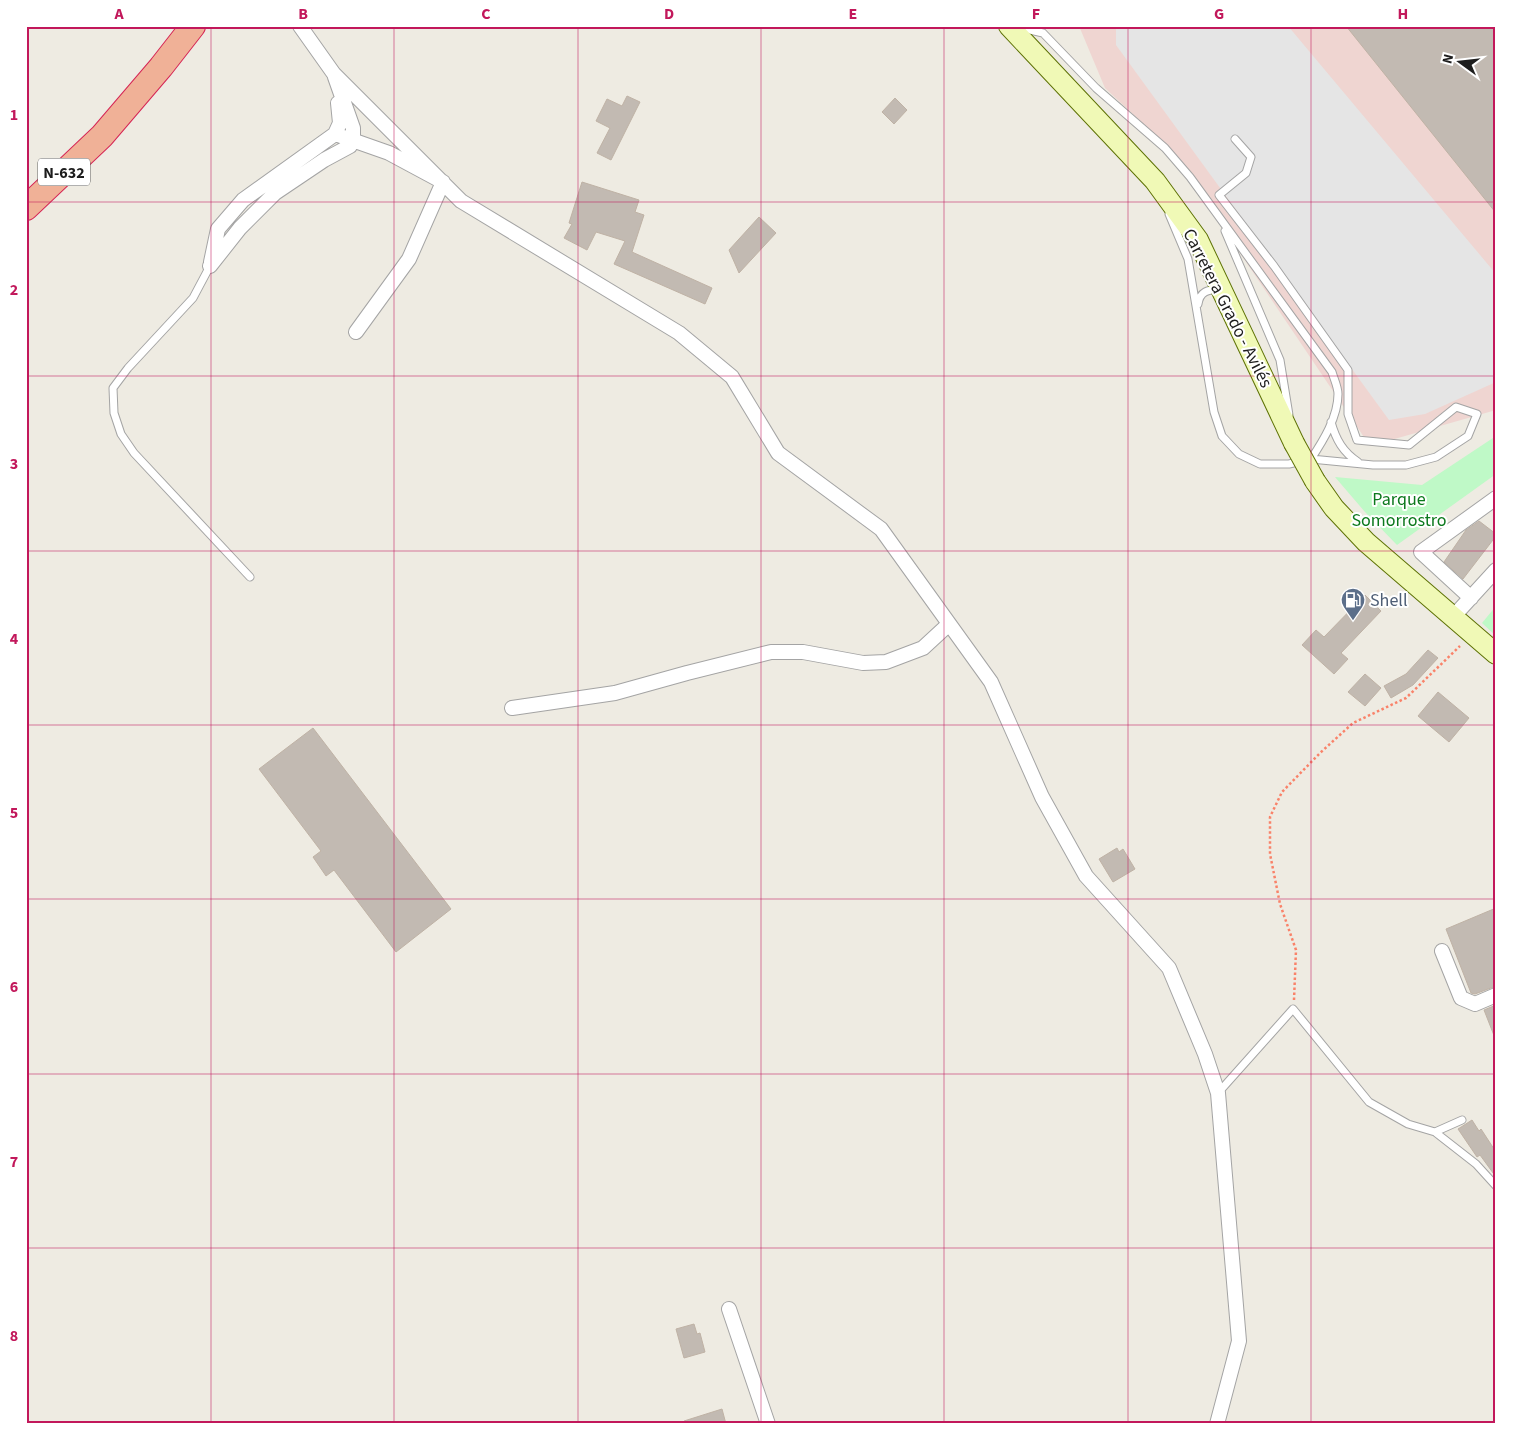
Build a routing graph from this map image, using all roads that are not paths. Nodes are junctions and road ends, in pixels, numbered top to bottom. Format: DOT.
graph roads {
  1 [pos="191,26"];
  2 [pos="211,26"];
  3 [pos="300,26"];
  4 [pos="1011,26"];
  5 [pos="334,74"];
  6 [pos="335,134"];
  7 [pos="102,136"];
  8 [pos="1235,139"];
  9 [pos="353,140"];
  10 [pos="1155,181"];
  11 [pos="443,182"];
  12 [pos="26,208"];
  13 [pos="1221,220"];
  14 [pos="210,266"];
  15 [pos="1221,289"];
  16 [pos="1198,309"];
  17 [pos="356,332"];
  18 [pos="1331,422"];
  19 [pos="1294,443"];
  20 [pos="1311,458"];
  21 [pos="1360,464"];
  22 [pos="1496,498"];
  23 [pos="1496,570"];
  24 [pos="250,577"];
  25 [pos="1471,598"];
  26 [pos="1453,617"];
  27 [pos="949,624"];
  28 [pos="1496,654"];
  29 [pos="512,708"];
  30 [pos="1442,951"];
  31 [pos="1496,995"];
  32 [pos="1218,1093"];
  33 [pos="1462,1120"];
  34 [pos="1435,1132"];
  35 [pos="1496,1186"];
  36 [pos="729,1309"];
  37 [pos="768,1424"];
  38 [pos="1217,1424"];
  1 -- 7 [label="highway, N-632"];
  2 -- 7 [label="highway"];
  3 -- 5 [label="street"];
  4 -- 10 [label="main road, Carretera Grado - Avilés"];
  4 -- 13 [label="lane"];
  5 -- 6 [label="street"];
  5 -- 9 [label="street"];
  5 -- 11 [label="street"];
  6 -- 9 [label="street"];
  6 -- 14 [label="street"];
  7 -- 12 [label="highway, N-632"];
  8 -- 21 [label="lane"];
  9 -- 11 [label="street"];
  9 -- 14 [label="street"];
  10 -- 15 [label="main road, Carretera Grado - Avilés"];
  10 -- 16 [label="lane"];
  11 -- 17 [label="street"];
  11 -- 27 [label="street"];
  13 -- 18 [label="lane"];
  13 -- 19 [label="lane"];
  14 -- 24 [label="lane"];
  15 -- 16 [label="lane"];
  15 -- 19 [label="main road, Carretera Grado - Avilés"];
  16 -- 20 [label="lane"];
  18 -- 20 [label="lane"];
  18 -- 21 [label="lane"];
  19 -- 26 [label="main road, Carretera Grado - Avilés, bridge"];
  20 -- 21 [label="lane"];
  22 -- 25 [label="street"];
  23 -- 25 [label="street"];
  25 -- 26 [label="street"];
  26 -- 28 [label="main road"];
  27 -- 29 [label="street"];
  27 -- 32 [label="street"];
  30 -- 31 [label="street"];
  32 -- 34 [label="lane"];
  32 -- 38 [label="street"];
  33 -- 34 [label="lane"];
  34 -- 35 [label="lane"];
  36 -- 37 [label="street"];
}
